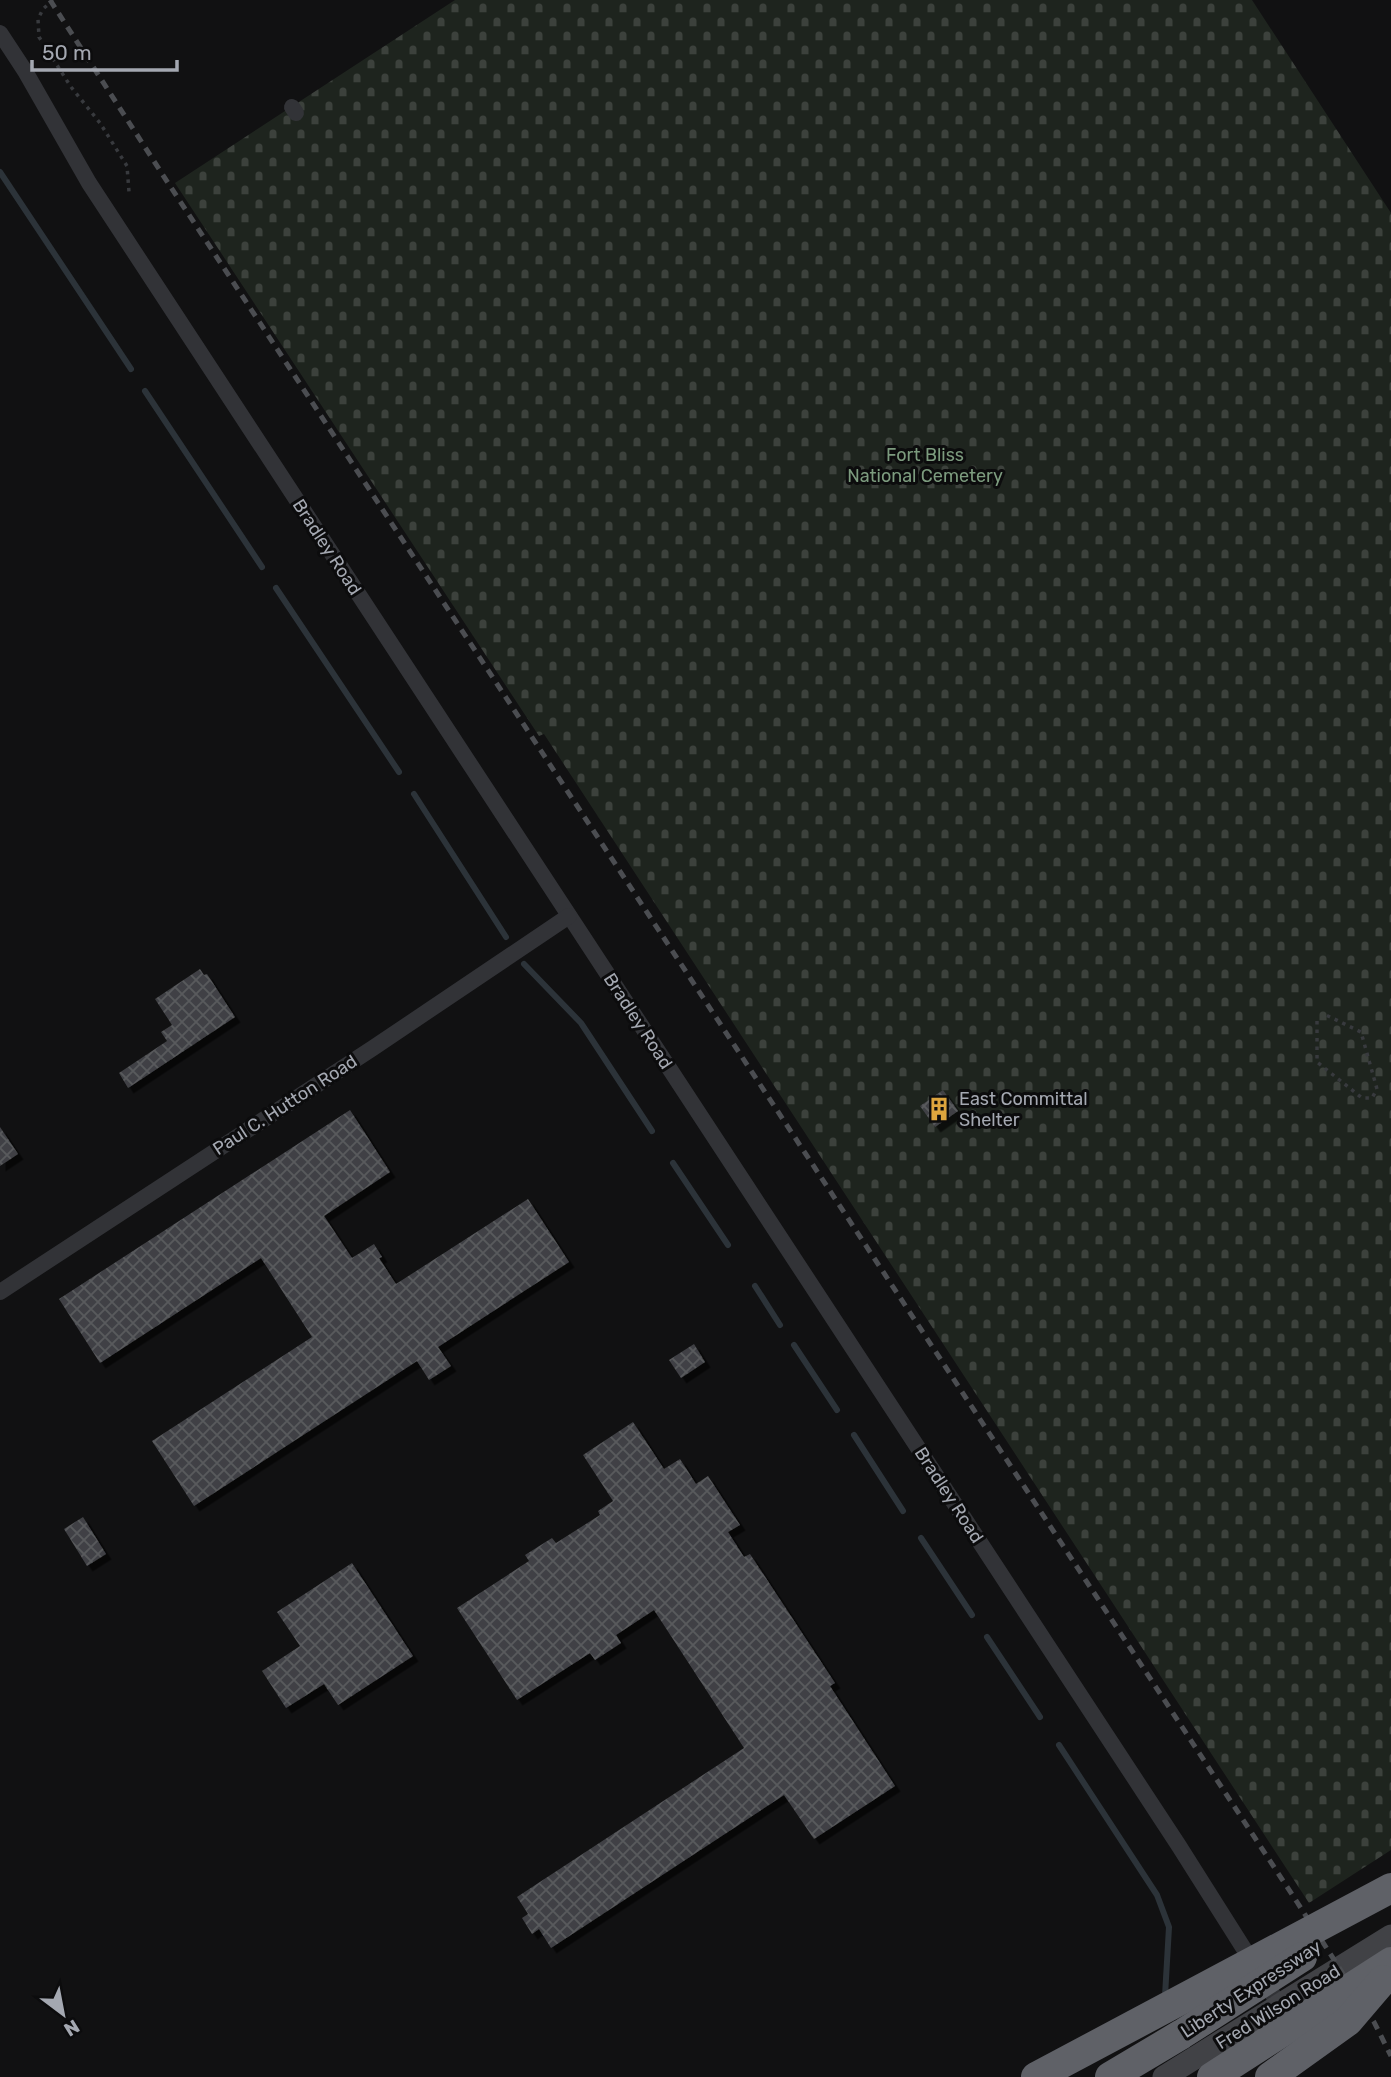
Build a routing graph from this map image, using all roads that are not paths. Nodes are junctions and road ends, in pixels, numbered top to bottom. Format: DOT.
graph roads {
  1 [pos="0,33"];
  2 [pos="569,916"];
  3 [pos="0,1292"];
  4 [pos="1391,1888"];
  5 [pos="1391,1900"];
  6 [pos="1391,1936"];
  7 [pos="1391,1962"];
  8 [pos="1391,1971"];
  9 [pos="1280,2006"];
  10 [pos="1036,2077"];
  11 [pos="1110,2077"];
  12 [pos="1164,2077"];
  13 [pos="1213,2077"];
  14 [pos="1270,2077"];
  1 -- 2 [label="street, Bradley Road"];
  2 -- 3 [label="street, Paul C. Hutton Road"];
  2 -- 9 [label="street, Bradley Road"];
  4 -- 10 [label="highway, bridge"];
  5 -- 11 [label="highway, Liberty Expressway, bridge"];
  6 -- 9 [label="main road, Fred Wilson Road"];
  7 -- 13 [label="highway, bridge"];
  8 -- 14 [label="highway, bridge"];
  9 -- 12 [label="main road, Fred Wilson Road"];
}
